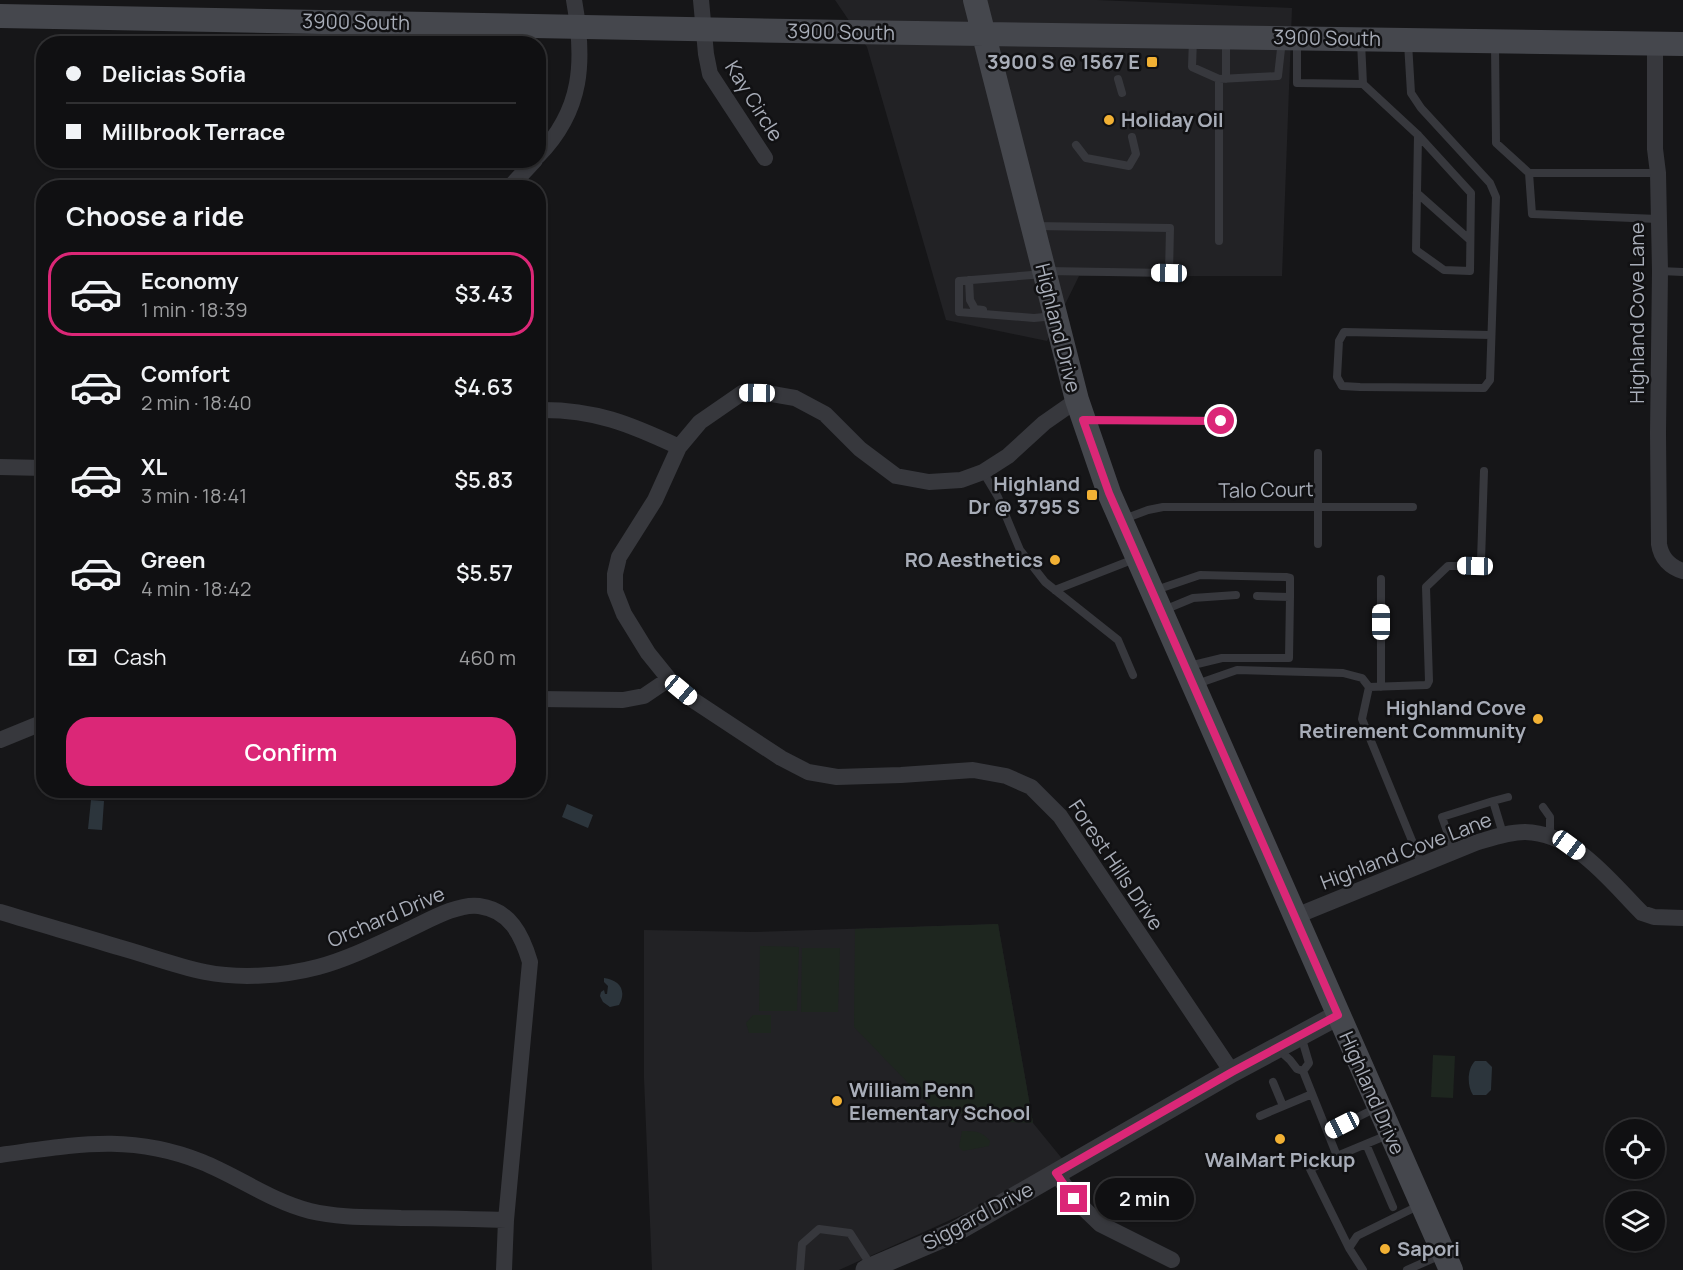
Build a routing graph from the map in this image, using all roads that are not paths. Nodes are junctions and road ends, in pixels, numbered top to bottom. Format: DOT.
graph roads {
  1 [pos="574,0"];
  2 [pos="701,0"];
  3 [pos="975,0"];
  4 [pos="0,16"];
  5 [pos="579,26"];
  6 [pos="703,29"];
  7 [pos="985,33"];
  8 [pos="1193,36"];
  9 [pos="1226,37"];
  10 [pos="1290,38"];
  11 [pos="1361,38"];
  12 [pos="1408,39"];
  13 [pos="1495,41"];
  14 [pos="1655,44"];
  15 [pos="1683,44"];
  16 [pos="1118,79"];
  17 [pos="1222,79"];
  18 [pos="1363,84"];
  19 [pos="1122,93"];
  20 [pos="1418,135"];
  21 [pos="1132,137"];
  22 [pos="1076,145"];
  23 [pos="546,147"];
  24 [pos="765,158"];
  25 [pos="528,168"];
  26 [pos="1528,173"];
  27 [pos="1658,173"];
  28 [pos="516,180"];
  29 [pos="1417,193"];
  30 [pos="1659,219"];
  31 [pos="1032,226"];
  32 [pos="1470,240"];
  33 [pos="1219,241"];
  34 [pos="1660,271"];
  35 [pos="1044,272"];
  36 [pos="1683,272"];
  37 [pos="969,280"];
  38 [pos="1007,316"];
  39 [pos="1055,316"];
  40 [pos="1491,335"];
  41 [pos="546,410"];
  42 [pos="1080,410"];
  43 [pos="1221,421"];
  44 [pos="679,447"];
  45 [pos="1318,453"];
  46 [pos="0,467"];
  47 [pos="36,468"];
  48 [pos="1484,471"];
  49 [pos="982,472"];
  50 [pos="1317,506"];
  51 [pos="1413,507"];
  52 [pos="1121,520"];
  53 [pos="1318,544"];
  54 [pos="1137,558"];
  55 [pos="1683,571"];
  56 [pos="1381,579"];
  57 [pos="1055,590"];
  58 [pos="1236,595"];
  59 [pos="1257,596"];
  60 [pos="1290,597"];
  61 [pos="1157,601"];
  62 [pos="1133,675"];
  63 [pos="1190,676"];
  64 [pos="669,679"];
  65 [pos="1369,687"];
  66 [pos="1381,687"];
  67 [pos="546,699"];
  68 [pos="36,725"];
  69 [pos="0,740"];
  70 [pos="1508,797"];
  71 [pos="1493,801"];
  72 [pos="1543,807"];
  73 [pos="1503,834"];
  74 [pos="1550,837"];
  75 [pos="1454,851"];
  76 [pos="1422,865"];
  77 [pos="0,912"];
  78 [pos="1296,916"];
  79 [pos="1683,918"];
  80 [pos="1338,1015"];
  81 [pos="1301,1036"];
  82 [pos="1277,1048"];
  83 [pos="1303,1071"];
  84 [pos="1232,1072"];
  85 [pos="1273,1082"];
  86 [pos="1312,1094"];
  87 [pos="1283,1106"];
  88 [pos="1378,1106"];
  89 [pos="1260,1116"];
  90 [pos="1328,1132"];
  91 [pos="1390,1134"];
  92 [pos="1366,1144"];
  93 [pos="0,1155"];
  94 [pos="1337,1156"];
  95 [pos="1056,1173"];
  96 [pos="1422,1204"];
  97 [pos="1393,1208"];
  98 [pos="506,1220"];
  99 [pos="1349,1248"];
  100 [pos="1172,1260"];
  101 [pos="1447,1262"];
  102 [pos="869,1269"];
  103 [pos="504,1270"];
  104 [pos="800,1270"];
  105 [pos="1363,1270"];
  106 [pos="1407,1270"];
  1 -- 5 [label="street"];
  2 -- 6 [label="street, Kay Circle"];
  3 -- 7 [label="main road, Highland Drive"];
  4 -- 5 [label="main road, 3900 South"];
  5 -- 6 [label="main road, 3900 South"];
  5 -- 23 [label="street"];
  6 -- 7 [label="main road, 3900 South"];
  6 -- 24 [label="street, Kay Circle"];
  7 -- 8 [label="main road, 3900 South"];
  7 -- 31 [label="main road, Highland Drive"];
  8 -- 9 [label="main road, 3900 South"];
  8 -- 17 [label="lane"];
  9 -- 10 [label="main road, 3900 South"];
  9 -- 17 [label="lane"];
  10 -- 11 [label="main road, 3900 South"];
  10 -- 17 [label="lane"];
  10 -- 18 [label="lane"];
  11 -- 12 [label="main road, 3900 South"];
  11 -- 18 [label="lane"];
  12 -- 13 [label="main road, 3900 South"];
  12 -- 40 [label="lane"];
  13 -- 14 [label="main road, 3900 South"];
  13 -- 26 [label="lane"];
  14 -- 15 [label="main road, 3900 South"];
  14 -- 27 [label="street, Highland Cove Lane"];
  16 -- 19 [label="lane"];
  17 -- 33 [label="lane"];
  18 -- 20 [label="lane"];
  20 -- 29 [label="lane"];
  20 -- 32 [label="lane"];
  21 -- 22 [label="lane"];
  25 -- 28 [label="street"];
  26 -- 27 [label="lane"];
  26 -- 30 [label="lane"];
  27 -- 30 [label="street, Highland Cove Lane"];
  29 -- 32 [label="lane"];
  29 -- 32 [label="lane"];
  30 -- 34 [label="street, Highland Cove Lane"];
  31 -- 35 [label="main road, Highland Drive"];
  31 -- 35 [label="lane"];
  34 -- 36 [label="lane"];
  34 -- 55 [label="street, Highland Cove Lane"];
  35 -- 37 [label="lane"];
  35 -- 39 [label="main road, Highland Drive"];
  37 -- 38 [label="lane"];
  37 -- 38 [label="lane"];
  38 -- 39 [label="lane"];
  39 -- 42 [label="main road, Highland Drive"];
  40 -- 40 [label="lane"];
  41 -- 44 [label="street"];
  42 -- 43 [label="lane"];
  42 -- 49 [label="street, Forest Hills Drive"];
  42 -- 52 [label="main road, Highland Drive"];
  44 -- 49 [label="street, Forest Hills Drive"];
  44 -- 64 [label="street, Forest Hills Drive"];
  45 -- 50 [label="lane"];
  46 -- 47 [label="street"];
  48 -- 66 [label="lane"];
  49 -- 57 [label="lane"];
  50 -- 51 [label="lane, Talo Court"];
  50 -- 52 [label="lane, Talo Court"];
  50 -- 53 [label="lane"];
  52 -- 54 [label="main road, Highland Drive"];
  54 -- 57 [label="lane"];
  54 -- 61 [label="main road, Highland Drive"];
  56 -- 66 [label="lane"];
  57 -- 62 [label="lane"];
  58 -- 61 [label="lane"];
  59 -- 60 [label="lane"];
  60 -- 61 [label="lane"];
  60 -- 63 [label="lane"];
  61 -- 63 [label="main road, Highland Drive"];
  63 -- 65 [label="lane"];
  63 -- 78 [label="main road, Highland Drive"];
  64 -- 67 [label="street"];
  64 -- 84 [label="street, Forest Hills Drive"];
  65 -- 66 [label="lane"];
  65 -- 76 [label="lane"];
  68 -- 69 [label="street"];
  70 -- 71 [label="lane"];
  71 -- 73 [label="lane"];
  71 -- 75 [label="lane"];
  72 -- 74 [label="lane"];
  73 -- 74 [label="street, Highland Cove Lane"];
  73 -- 75 [label="street, Highland Cove Lane"];
  74 -- 79 [label="street, Highland Cove Lane"];
  75 -- 76 [label="street, Highland Cove Lane"];
  76 -- 78 [label="street, Highland Cove Lane"];
  77 -- 98 [label="street, Orchard Drive"];
  78 -- 80 [label="main road, Highland Drive"];
  80 -- 81 [label="street, Siggard Drive"];
  80 -- 88 [label="main road, Highland Drive"];
  81 -- 82 [label="street, Siggard Drive"];
  81 -- 83 [label="lane"];
  82 -- 83 [label="lane"];
  82 -- 84 [label="street, Siggard Drive"];
  83 -- 86 [label="lane"];
  84 -- 95 [label="street, Siggard Drive"];
  85 -- 87 [label="lane"];
  86 -- 87 [label="lane"];
  86 -- 90 [label="lane"];
  87 -- 89 [label="lane"];
  88 -- 90 [label="lane"];
  88 -- 91 [label="main road, Highland Drive"];
  90 -- 94 [label="lane"];
  91 -- 92 [label="lane"];
  91 -- 96 [label="main road, Highland Drive"];
  92 -- 94 [label="lane"];
  92 -- 97 [label="lane"];
  93 -- 98 [label="street"];
  94 -- 99 [label="lane"];
  95 -- 100 [label="street"];
  95 -- 102 [label="street, Siggard Drive"];
  96 -- 99 [label="lane"];
  96 -- 101 [label="main road, Highland Drive"];
  98 -- 103 [label="street, Orchard Drive"];
  99 -- 105 [label="lane"];
  101 -- 106 [label="lane"];
  102 -- 104 [label="lane"];
}
